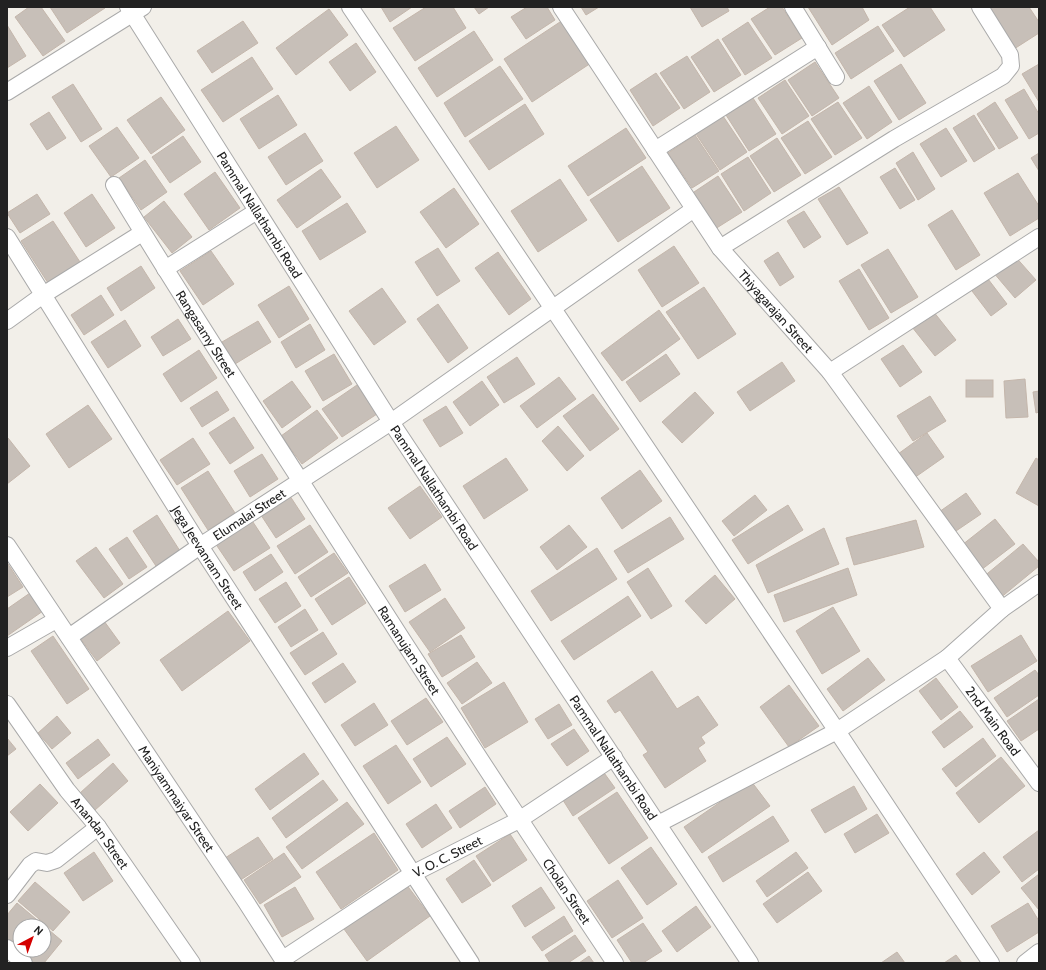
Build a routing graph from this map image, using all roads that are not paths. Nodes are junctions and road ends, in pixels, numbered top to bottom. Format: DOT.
graph roads {
  1 [pos="350,7"];
  2 [pos="561,7"];
  3 [pos="793,7"];
  4 [pos="980,7"];
  5 [pos="135,9"];
  6 [pos="818,47"];
  7 [pos="836,77"];
  8 [pos="7,92"];
  9 [pos="655,150"];
  10 [pos="114,184"];
  11 [pos="694,209"];
  12 [pos="257,211"];
  13 [pos="142,233"];
  14 [pos="7,237"];
  15 [pos="1039,237"];
  16 [pos="720,248"];
  17 [pos="165,269"];
  18 [pos="43,294"];
  19 [pos="553,308"];
  20 [pos="7,321"];
  21 [pos="830,372"];
  22 [pos="391,422"];
  23 [pos="301,481"];
  24 [pos="7,545"];
  25 [pos="200,546"];
  26 [pos="1039,583"];
  27 [pos="1002,609"];
  28 [pos="56,620"];
  29 [pos="69,637"];
  30 [pos="7,648"];
  31 [pos="947,658"];
  32 [pos="7,704"];
  33 [pos="837,731"];
  34 [pos="614,757"];
  35 [pos="1039,783"];
  36 [pos="519,820"];
  37 [pos="658,824"];
  38 [pos="98,827"];
  39 [pos="412,874"];
  40 [pos="7,895"];
  41 [pos="7,948"];
  42 [pos="1039,952"];
  43 [pos="284,961"];
  44 [pos="24,963"];
  45 [pos="192,963"];
  46 [pos="471,963"];
  47 [pos="615,963"];
  48 [pos="750,963"];
  49 [pos="991,963"];
  50 [pos="1025,963"];
  1 -- 19 [label="street"];
  2 -- 9 [label="street, Thiyagarajan Street"];
  3 -- 6 [label="street"];
  4 -- 16 [label="street"];
  5 -- 8 [label="street"];
  5 -- 12 [label="street, Pammal Nallathambi Road"];
  6 -- 7 [label="street"];
  6 -- 9 [label="street"];
  9 -- 11 [label="street, Thiyagarajan Street"];
  10 -- 13 [label="street, Rangasamy Street"];
  11 -- 16 [label="street, Thiyagarajan Street"];
  11 -- 19 [label="street, Elumalai Street"];
  12 -- 17 [label="street"];
  12 -- 22 [label="street, Pammal Nallathambi Road"];
  13 -- 17 [label="street, Rangasamy Street"];
  13 -- 18 [label="street"];
  14 -- 18 [label="street, Jega Jeevanram Street"];
  15 -- 21 [label="street"];
  16 -- 21 [label="street, Thiyagarajan Street"];
  17 -- 23 [label="street, Rangasamy Street"];
  18 -- 20 [label="street"];
  18 -- 25 [label="street, Jega Jeevanram Street"];
  19 -- 22 [label="street, Elumalai Street"];
  19 -- 33 [label="street"];
  21 -- 27 [label="street, Thiyagarajan Street"];
  22 -- 23 [label="street, Elumalai Street"];
  22 -- 34 [label="street, Pammal Nallathambi Road"];
  23 -- 25 [label="street, Elumalai Street"];
  23 -- 36 [label="street, Ramanujam Street"];
  24 -- 28 [label="street, Maniyammaiyar Street"];
  25 -- 29 [label="street, Elumalai Street"];
  25 -- 39 [label="street, Jega Jeevanram Street"];
  26 -- 27 [label="street"];
  27 -- 31 [label="street"];
  28 -- 29 [label="street, Maniyammaiyar Street"];
  28 -- 30 [label="street"];
  29 -- 43 [label="street, Maniyammaiyar Street"];
  31 -- 33 [label="street"];
  31 -- 35 [label="street, 2nd Main Road"];
  32 -- 38 [label="street, Anandan Street"];
  33 -- 37 [label="street"];
  33 -- 49 [label="street"];
  34 -- 36 [label="street, V. O. C. Street"];
  34 -- 37 [label="street, Pammal Nallathambi Road"];
  36 -- 39 [label="street, V. O. C. Street"];
  36 -- 47 [label="street, Cholan Street"];
  37 -- 48 [label="street, Pammal Nallathambi Road"];
  38 -- 40 [label="street"];
  38 -- 45 [label="street, Anandan Street"];
  39 -- 43 [label="street, V. O. C. Street"];
  39 -- 46 [label="street, Jega Jeevanram Street"];
  41 -- 44 [label="street"];
  42 -- 50 [label="street"];
}
